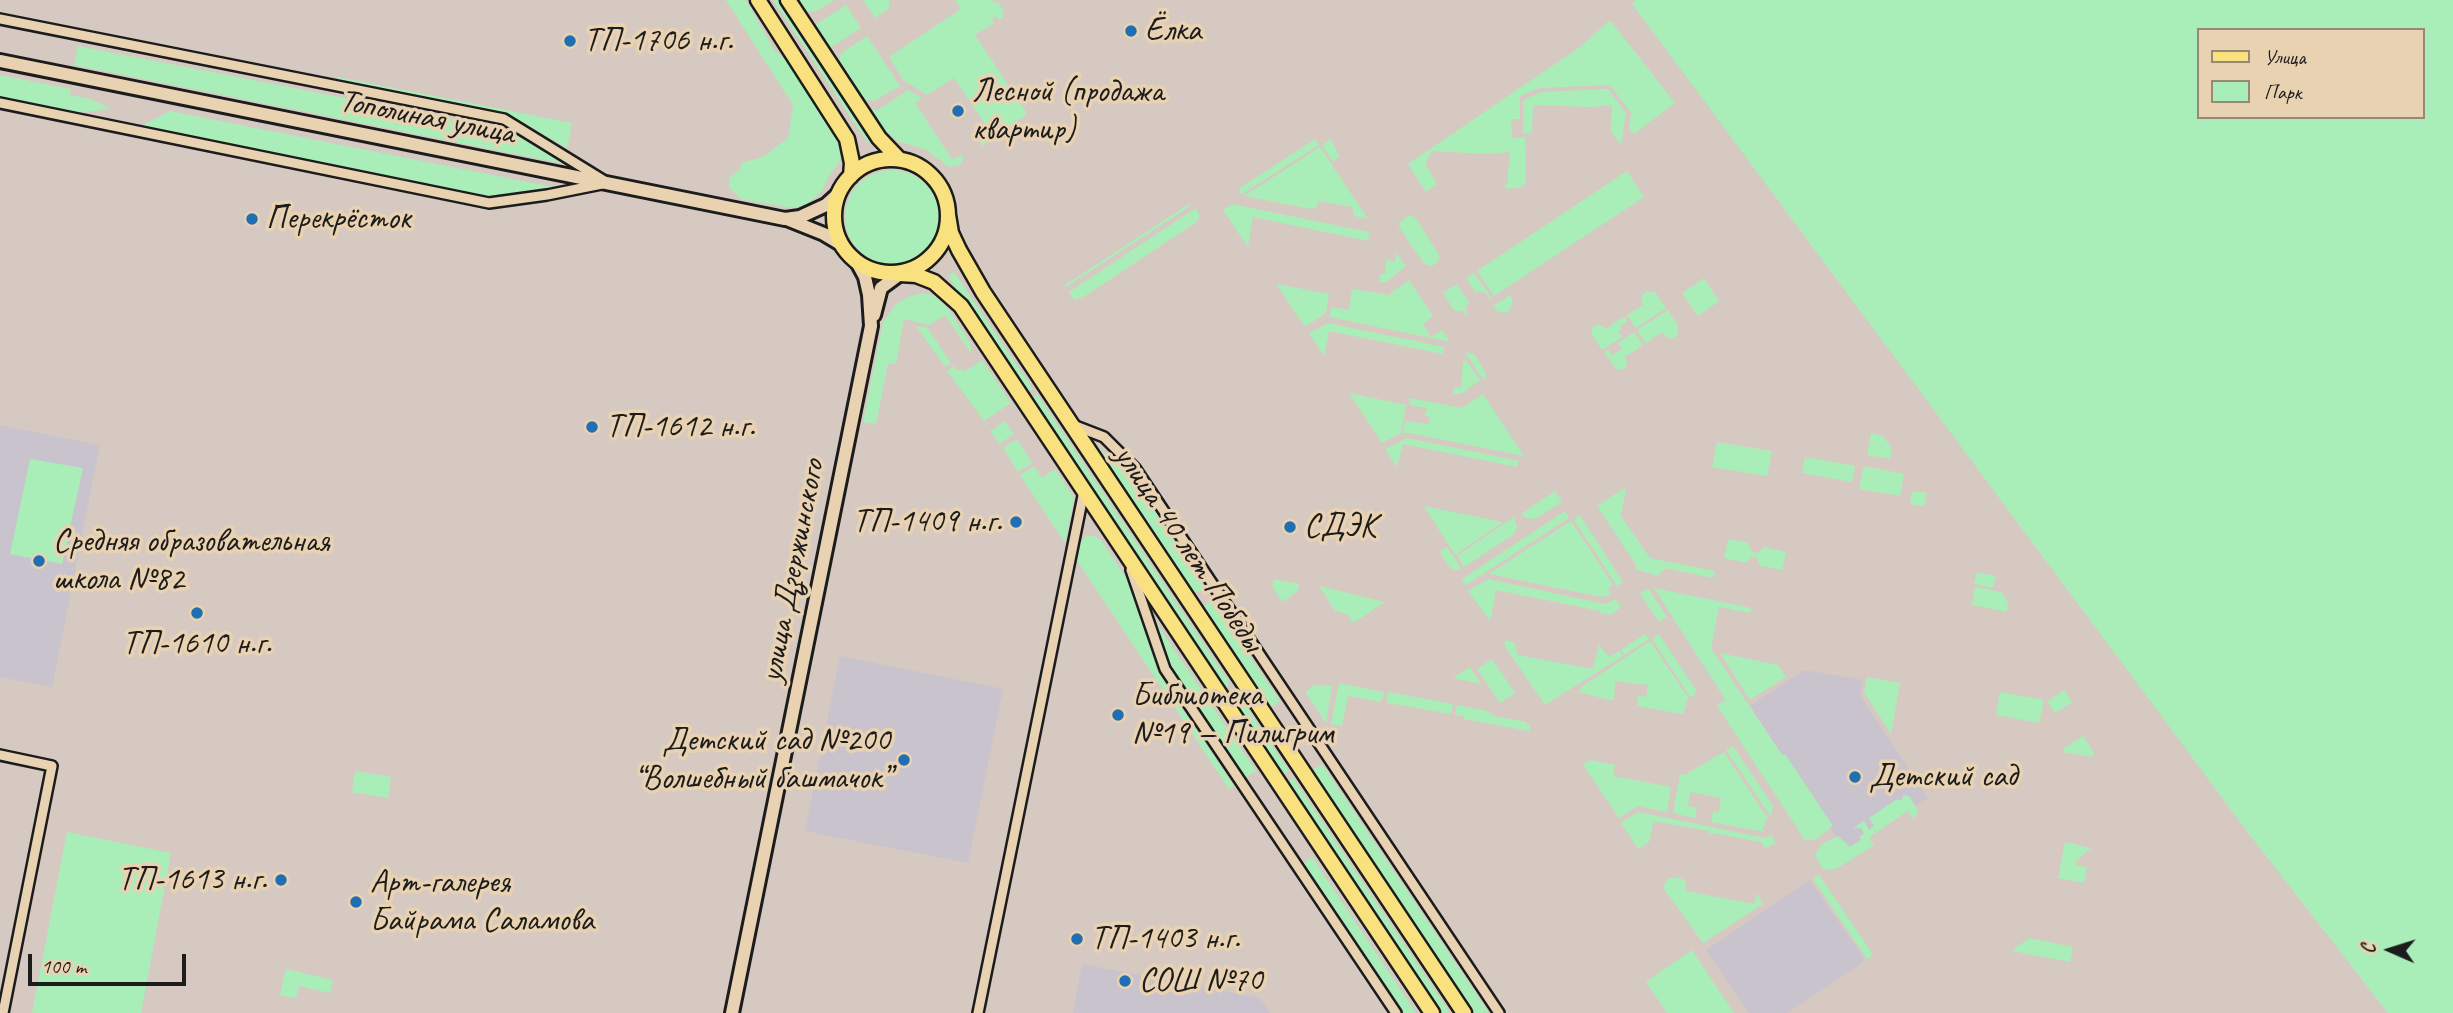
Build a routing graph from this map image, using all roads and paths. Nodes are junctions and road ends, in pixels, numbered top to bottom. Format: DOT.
graph roads {
  1 [pos="758,0"];
  2 [pos="788,0"];
  3 [pos="0,19"];
  4 [pos="0,61"];
  5 [pos="0,103"];
  6 [pos="899,159"];
  7 [pos="851,176"];
  8 [pos="607,183"];
  9 [pos="837,195"];
  10 [pos="948,215"];
  11 [pos="785,219"];
  12 [pos="839,243"];
  13 [pos="858,264"];
  14 [pos="900,274"];
  15 [pos="871,326"];
  16 [pos="1072,424"];
  17 [pos="1084,491"];
  18 [pos="1125,552"];
  19 [pos="1245,684"];
  20 [pos="1223,699"];
  21 [pos="0,755"];
  22 [pos="3,1013"];
  23 [pos="733,1013"];
  24 [pos="978,1013"];
  25 [pos="1396,1013"];
  26 [pos="1432,1013"];
  27 [pos="1464,1013"];
  28 [pos="1499,1013"];
  1 -- 7 [label="main road"];
  2 -- 6 [label="main road"];
  3 -- 8 [label="street"];
  4 -- 8 [label="main road, Тополиная улица"];
  5 -- 8 [label="street"];
  6 -- 7 [label="main road"];
  6 -- 10 [label="main road"];
  7 -- 9 [label="main road"];
  8 -- 11 [label="main road, Тополиная улица"];
  9 -- 11 [label="main road, Тополиная улица"];
  9 -- 12 [label="main road"];
  10 -- 14 [label="main road"];
  10 -- 16 [label="main road, улица 40 лет Победы"];
  11 -- 12 [label="main road"];
  12 -- 13 [label="main road"];
  13 -- 14 [label="main road"];
  13 -- 15 [label="main road, улица Дзержинского"];
  14 -- 15 [label="main road"];
  14 -- 17 [label="main road, улица 40 лет Победы"];
  15 -- 23 [label="main road, улица Дзержинского"];
  16 -- 19 [label="main road, улица 40 лет Победы"];
  16 -- 28 [label="street"];
  17 -- 18 [label="main road, улица 40 лет Победы"];
  17 -- 24 [label="street"];
  18 -- 20 [label="main road, улица 40 лет Победы"];
  18 -- 25 [label="street"];
  19 -- 20 [label="main road"];
  19 -- 27 [label="main road, улица 40 лет Победы"];
  20 -- 26 [label="main road, улица 40 лет Победы"];
  21 -- 22 [label="street"];
}
